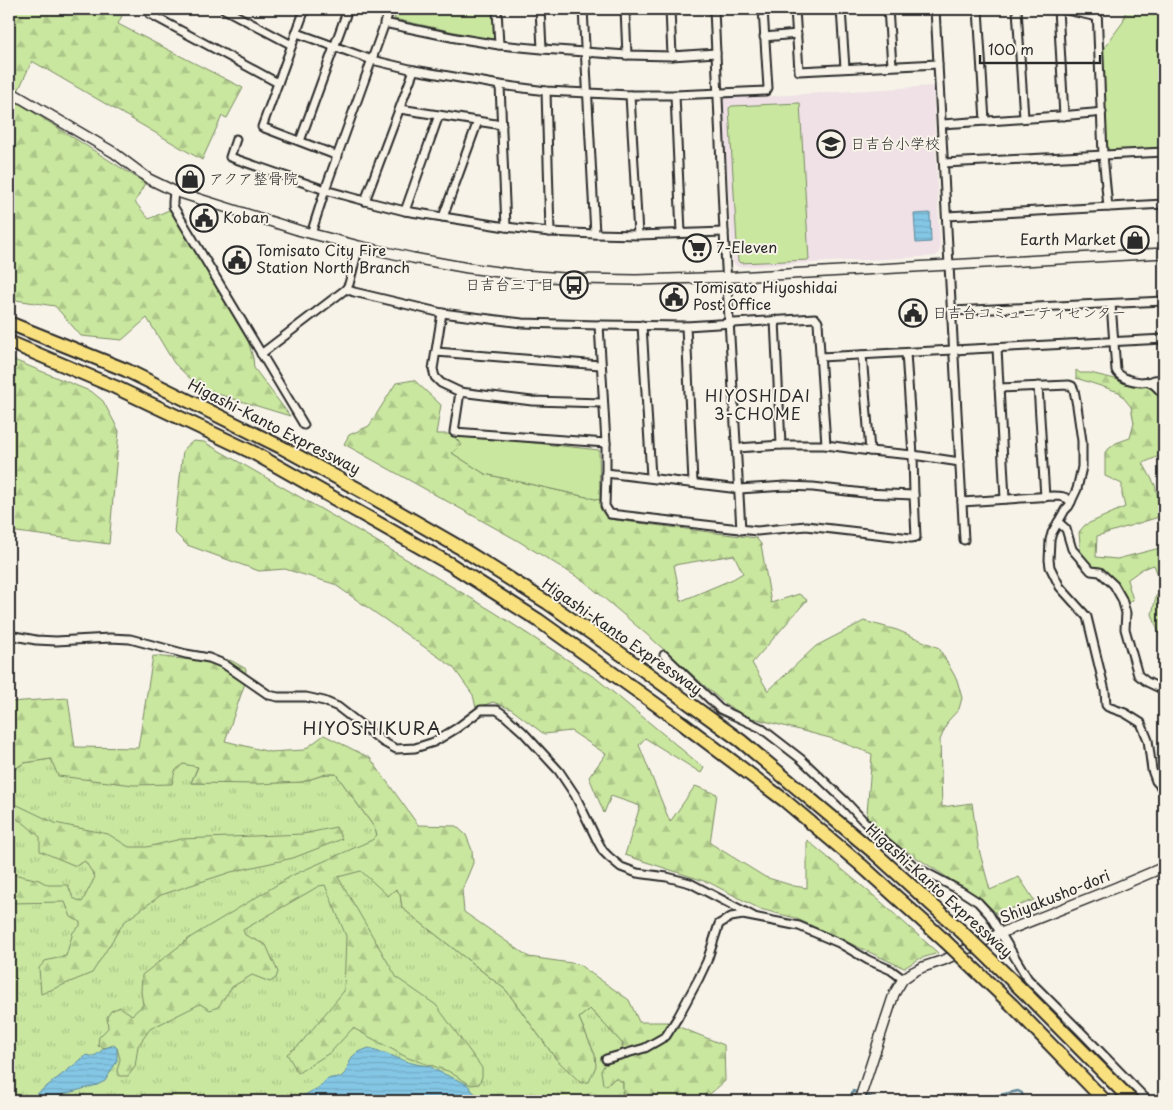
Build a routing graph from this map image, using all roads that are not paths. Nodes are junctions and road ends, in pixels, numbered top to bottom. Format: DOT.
graph roads {
  1 [pos="152,9"];
  2 [pos="224,9"];
  3 [pos="305,9"];
  4 [pos="348,9"];
  5 [pos="390,9"];
  6 [pos="497,9"];
  7 [pos="540,9"];
  8 [pos="583,9"];
  9 [pos="625,9"];
  10 [pos="670,9"];
  11 [pos="714,9"];
  12 [pos="763,9"];
  13 [pos="795,9"];
  14 [pos="841,9"];
  15 [pos="888,9"];
  16 [pos="936,9"];
  17 [pos="978,9"];
  18 [pos="1017,9"];
  19 [pos="1058,9"];
  20 [pos="1062,9"];
  21 [pos="1097,9"];
  22 [pos="1098,17"];
  23 [pos="384,23"];
  24 [pos="296,33"];
  25 [pos="797,34"];
  26 [pos="764,37"];
  27 [pos="292,45"];
  28 [pos="499,45"];
  29 [pos="335,46"];
  30 [pos="542,50"];
  31 [pos="585,52"];
  32 [pos="716,54"];
  33 [pos="627,56"];
  34 [pos="672,56"];
  35 [pos="372,60"];
  36 [pos="938,64"];
  37 [pos="892,66"];
  38 [pos="845,68"];
  39 [pos="414,70"];
  40 [pos="278,83"];
  41 [pos="500,85"];
  42 [pos="9,91"];
  43 [pos="546,91"];
  44 [pos="718,93"];
  45 [pos="587,94"];
  46 [pos="630,95"];
  47 [pos="674,95"];
  48 [pos="400,109"];
  49 [pos="1102,112"];
  50 [pos="439,115"];
  51 [pos="1064,116"];
  52 [pos="1024,118"];
  53 [pos="985,120"];
  54 [pos="478,122"];
  55 [pos="942,124"];
  56 [pos="502,126"];
  57 [pos="236,139"];
  58 [pos="300,141"];
  59 [pos="1164,152"];
  60 [pos="1103,155"];
  61 [pos="338,156"];
  62 [pos="944,164"];
  63 [pos="325,190"];
  64 [pos="174,191"];
  65 [pos="365,201"];
  66 [pos="1164,204"];
  67 [pos="1108,207"];
  68 [pos="405,211"];
  69 [pos="946,216"];
  70 [pos="443,218"];
  71 [pos="506,228"];
  72 [pos="550,232"];
  73 [pos="724,232"];
  74 [pos="681,233"];
  75 [pos="311,234"];
  76 [pos="595,234"];
  77 [pos="638,235"];
  78 [pos="359,246"];
  79 [pos="1164,253"];
  80 [pos="949,265"];
  81 [pos="727,278"];
  82 [pos="346,289"];
  83 [pos="1164,301"];
  84 [pos="1111,304"];
  85 [pos="952,312"];
  86 [pos="442,313"];
  87 [pos="776,320"];
  88 [pos="9,323"];
  89 [pos="730,323"];
  90 [pos="599,325"];
  91 [pos="642,325"];
  92 [pos="686,326"];
  93 [pos="1164,339"];
  94 [pos="1114,341"];
  95 [pos="9,342"];
  96 [pos="997,348"];
  97 [pos="954,351"];
  98 [pos="436,352"];
  99 [pos="906,353"];
  100 [pos="261,354"];
  101 [pos="862,355"];
  102 [pos="820,357"];
  103 [pos="600,365"];
  104 [pos="1164,379"];
  105 [pos="1149,382"];
  106 [pos="1038,386"];
  107 [pos="999,388"];
  108 [pos="460,392"];
  109 [pos="1164,395"];
  110 [pos="603,403"];
  111 [pos="304,424"];
  112 [pos="606,442"];
  113 [pos="782,445"];
  114 [pos="826,445"];
  115 [pos="737,448"];
  116 [pos="870,451"];
  117 [pos="913,455"];
  118 [pos="960,462"];
  119 [pos="606,473"];
  120 [pos="651,477"];
  121 [pos="693,483"];
  122 [pos="739,489"];
  123 [pos="914,495"];
  124 [pos="1045,497"];
  125 [pos="1005,499"];
  126 [pos="962,502"];
  127 [pos="1071,502"];
  128 [pos="1058,522"];
  129 [pos="741,530"];
  130 [pos="964,540"];
  131 [pos="9,635"];
  132 [pos="664,655"];
  133 [pos="1164,690"];
  134 [pos="1164,790"];
  135 [pos="1164,867"];
  136 [pos="753,916"];
  137 [pos="1000,933"];
  138 [pos="903,979"];
  139 [pos="606,1059"];
  140 [pos="861,1097"];
  141 [pos="1105,1101"];
  142 [pos="1132,1101"];
  143 [pos="1148,1101"];
  1 -- 40 [label="street"];
  2 -- 27 [label="street"];
  3 -- 24 [label="street"];
  4 -- 29 [label="street"];
  5 -- 23 [label="street"];
  6 -- 28 [label="street"];
  7 -- 30 [label="street"];
  8 -- 31 [label="street"];
  9 -- 33 [label="street"];
  10 -- 34 [label="street"];
  11 -- 32 [label="street"];
  12 -- 26 [label="street"];
  13 -- 25 [label="street"];
  14 -- 38 [label="street"];
  15 -- 37 [label="street"];
  16 -- 36 [label="street"];
  17 -- 53 [label="street"];
  18 -- 52 [label="street"];
  19 -- 51 [label="street"];
  20 -- 22 [label="street"];
  21 -- 22 [label="street"];
  22 -- 49 [label="street"];
  23 -- 28 [label="street"];
  23 -- 35 [label="street"];
  24 -- 27 [label="street"];
  24 -- 29 [label="street"];
  25 -- 26 [label="street"];
  25 -- 38 [label="street"];
  26 -- 44 [label="street"];
  27 -- 40 [label="street"];
  28 -- 30 [label="street"];
  29 -- 35 [label="street"];
  29 -- 58 [label="street"];
  30 -- 31 [label="street"];
  31 -- 33 [label="street"];
  31 -- 45 [label="street"];
  32 -- 34 [label="street"];
  32 -- 44 [label="street"];
  33 -- 34 [label="street"];
  35 -- 39 [label="street"];
  35 -- 61 [label="street"];
  36 -- 37 [label="street"];
  36 -- 55 [label="street"];
  37 -- 38 [label="street"];
  39 -- 41 [label="street"];
  39 -- 48 [label="street"];
  40 -- 58 [label="street"];
  41 -- 43 [label="street"];
  41 -- 56 [label="street"];
  42 -- 64 [label="street"];
  43 -- 45 [label="street"];
  43 -- 72 [label="street"];
  44 -- 47 [label="street"];
  44 -- 73 [label="street"];
  45 -- 46 [label="street"];
  45 -- 76 [label="street"];
  46 -- 47 [label="street"];
  46 -- 77 [label="street"];
  47 -- 74 [label="street"];
  48 -- 50 [label="street"];
  48 -- 65 [label="street"];
  49 -- 51 [label="street"];
  49 -- 60 [label="street"];
  50 -- 54 [label="street"];
  50 -- 68 [label="street"];
  51 -- 52 [label="street"];
  52 -- 53 [label="street"];
  53 -- 55 [label="street"];
  54 -- 56 [label="street"];
  54 -- 70 [label="street"];
  55 -- 62 [label="street"];
  56 -- 71 [label="street"];
  57 -- 63 [label="street"];
  58 -- 61 [label="street"];
  59 -- 60 [label="street"];
  60 -- 62 [label="street"];
  60 -- 67 [label="street"];
  61 -- 63 [label="street"];
  62 -- 69 [label="street"];
  63 -- 65 [label="street"];
  63 -- 75 [label="street"];
  64 -- 75 [label="street"];
  64 -- 100 [label="street"];
  65 -- 68 [label="street"];
  66 -- 67 [label="street"];
  67 -- 69 [label="street"];
  68 -- 70 [label="street"];
  69 -- 80 [label="street"];
  70 -- 71 [label="street"];
  71 -- 72 [label="street"];
  72 -- 76 [label="street"];
  73 -- 74 [label="street"];
  73 -- 81 [label="street"];
  74 -- 77 [label="street"];
  75 -- 78 [label="street"];
  76 -- 77 [label="street"];
  78 -- 81 [label="street"];
  78 -- 82 [label="street"];
  79 -- 80 [label="street"];
  80 -- 81 [label="street"];
  80 -- 85 [label="street"];
  81 -- 89 [label="street"];
  82 -- 86 [label="street"];
  82 -- 100 [label="street"];
  83 -- 84 [label="street"];
  84 -- 85 [label="street"];
  84 -- 94 [label="street"];
  85 -- 97 [label="street"];
  86 -- 90 [label="street"];
  86 -- 98 [label="street"];
  87 -- 89 [label="street"];
  87 -- 102 [label="street"];
  87 -- 113 [label="street"];
  88 -- 142 [label="highway, Higashi-Kanto Expressway, bridge"];
  89 -- 92 [label="street"];
  89 -- 115 [label="street"];
  90 -- 91 [label="street"];
  90 -- 103 [label="street"];
  91 -- 92 [label="street"];
  91 -- 120 [label="street"];
  92 -- 121 [label="street"];
  93 -- 94 [label="street"];
  94 -- 96 [label="street"];
  94 -- 105 [label="street"];
  95 -- 141 [label="highway, bridge"];
  96 -- 97 [label="street"];
  96 -- 107 [label="street"];
  97 -- 99 [label="street"];
  97 -- 118 [label="street"];
  98 -- 103 [label="street"];
  98 -- 108 [label="street"];
  99 -- 101 [label="street"];
  99 -- 117 [label="street"];
  100 -- 111 [label="street"];
  101 -- 102 [label="street"];
  101 -- 116 [label="street"];
  102 -- 114 [label="street"];
  103 -- 110 [label="street"];
  104 -- 105 [label="street"];
  105 -- 109 [label="street"];
  106 -- 107 [label="street"];
  106 -- 124 [label="street"];
  106 -- 127 [label="street"];
  107 -- 125 [label="street"];
  108 -- 110 [label="street"];
  108 -- 112 [label="street"];
  110 -- 112 [label="street"];
  112 -- 119 [label="street"];
  113 -- 114 [label="street"];
  113 -- 115 [label="street"];
  114 -- 116 [label="street"];
  115 -- 122 [label="street"];
  116 -- 117 [label="street"];
  117 -- 118 [label="street"];
  117 -- 123 [label="street"];
  118 -- 126 [label="street"];
  119 -- 120 [label="street"];
  119 -- 129 [label="street"];
  120 -- 121 [label="street"];
  121 -- 122 [label="street"];
  122 -- 123 [label="street"];
  122 -- 129 [label="street"];
  123 -- 129 [label="street"];
  124 -- 125 [label="street"];
  124 -- 127 [label="street"];
  125 -- 126 [label="street"];
  126 -- 130 [label="street"];
  127 -- 128 [label="street"];
  128 -- 133 [label="street"];
  128 -- 134 [label="street"];
  131 -- 136 [label="street"];
  132 -- 137 [label="street"];
  135 -- 137 [label="street, Shiyakusho-dori"];
  136 -- 138 [label="street"];
  136 -- 139 [label="street"];
  137 -- 138 [label="street, Shiyakusho-dori"];
  137 -- 143 [label="street"];
  138 -- 140 [label="street"];
}
